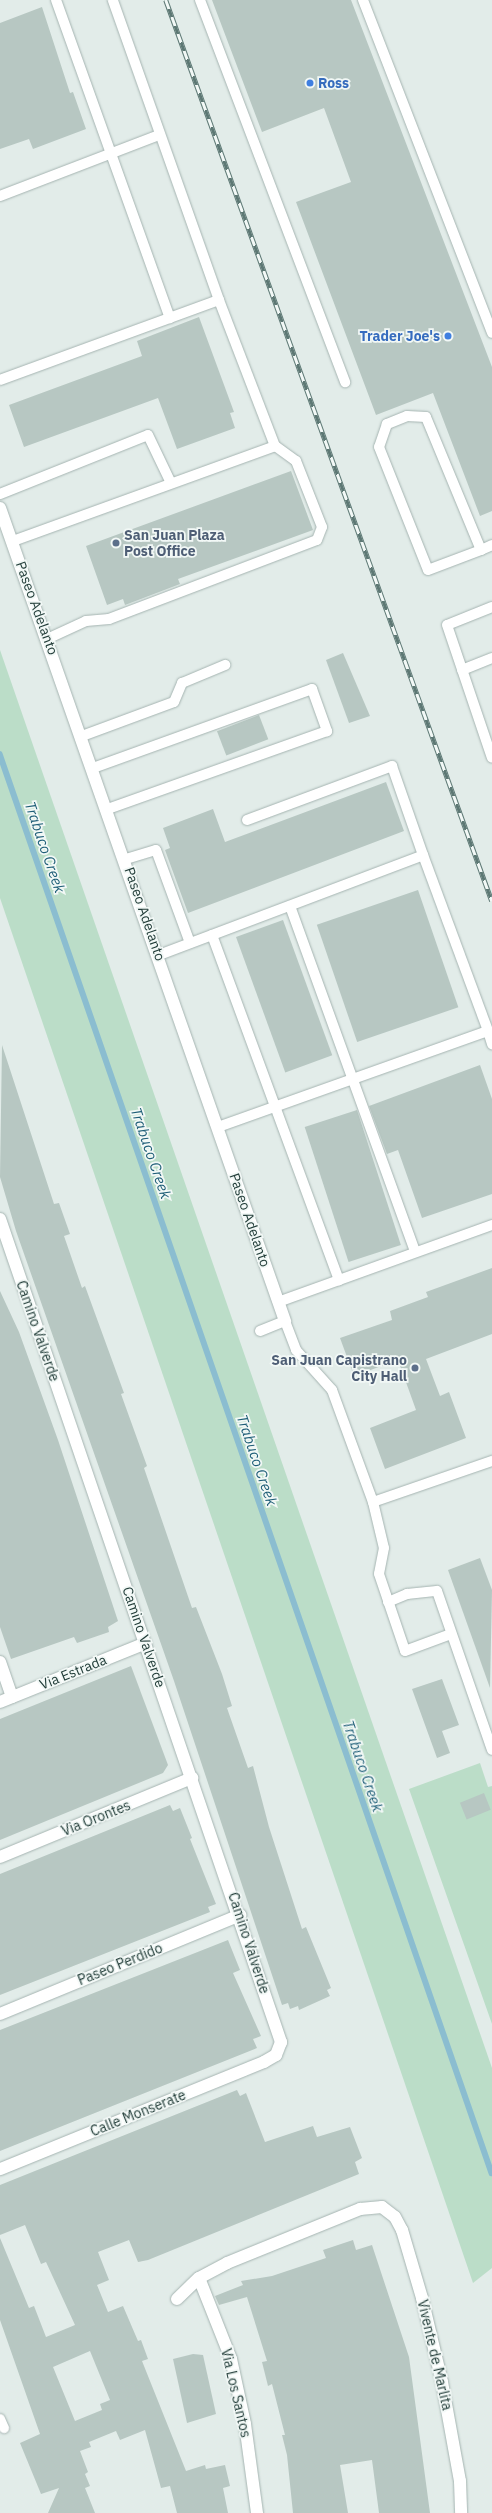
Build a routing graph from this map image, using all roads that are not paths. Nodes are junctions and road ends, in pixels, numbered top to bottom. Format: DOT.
graph roads {
  1 [pos="56,0"];
  2 [pos="113,0"];
  3 [pos="200,0"];
  4 [pos="363,0"];
  5 [pos="159,135"];
  6 [pos="109,154"];
  7 [pos="0,196"];
  8 [pos="219,300"];
  9 [pos="170,318"];
  10 [pos="492,333"];
  11 [pos="0,380"];
  12 [pos="345,382"];
  13 [pos="275,446"];
  14 [pos="171,484"];
  15 [pos="0,494"];
  16 [pos="0,508"];
  17 [pos="13,541"];
  18 [pos="492,545"];
  19 [pos="480,550"];
  20 [pos="492,607"];
  21 [pos="47,639"];
  22 [pos="492,658"];
  23 [pos="225,665"];
  24 [pos="462,670"];
  25 [pos="82,736"];
  26 [pos="492,758"];
  27 [pos="93,768"];
  28 [pos="108,809"];
  29 [pos="248,820"];
  30 [pos="423,855"];
  31 [pos="126,859"];
  32 [pos="290,906"];
  33 [pos="212,935"];
  34 [pos="190,944"];
  35 [pos="159,955"];
  36 [pos="488,1032"];
  37 [pos="492,1044"];
  38 [pos="352,1080"];
  39 [pos="276,1107"];
  40 [pos="218,1127"];
  41 [pos="0,1219"];
  42 [pos="492,1225"];
  43 [pos="415,1252"];
  44 [pos="339,1280"];
  45 [pos="278,1302"];
  46 [pos="285,1321"];
  47 [pos="260,1331"];
  48 [pos="492,1461"];
  49 [pos="373,1502"];
  50 [pos="388,1602"];
  51 [pos="451,1634"];
  52 [pos="146,1643"];
  53 [pos="0,1662"];
  54 [pos="12,1697"];
  55 [pos="0,1702"];
  56 [pos="492,1751"];
  57 [pos="192,1778"];
  58 [pos="0,1857"];
  59 [pos="240,1915"];
  60 [pos="0,2014"];
  61 [pos="276,2055"];
  62 [pos="0,2170"];
  63 [pos="199,2278"];
  64 [pos="177,2299"];
  65 [pos="257,2513"];
  66 [pos="461,2513"];
  1 -- 6 [label="lane"];
  2 -- 5 [label="lane"];
  3 -- 12 [label="lane"];
  4 -- 10 [label="lane"];
  5 -- 6 [label="lane"];
  5 -- 8 [label="lane"];
  6 -- 7 [label="lane"];
  6 -- 9 [label="lane"];
  8 -- 9 [label="lane"];
  8 -- 13 [label="lane"];
  9 -- 11 [label="lane"];
  13 -- 14 [label="lane"];
  13 -- 21 [label="lane"];
  14 -- 15 [label="lane"];
  14 -- 17 [label="lane"];
  16 -- 17 [label="street, Paseo Adelanto"];
  17 -- 21 [label="street, Paseo Adelanto"];
  18 -- 19 [label="lane"];
  19 -- 19 [label="lane"];
  20 -- 24 [label="lane"];
  21 -- 25 [label="street, Paseo Adelanto"];
  22 -- 24 [label="lane"];
  23 -- 25 [label="lane"];
  24 -- 26 [label="lane"];
  25 -- 27 [label="street, Paseo Adelanto"];
  27 -- 28 [label="street, Paseo Adelanto"];
  27 -- 28 [label="lane"];
  28 -- 31 [label="street, Paseo Adelanto"];
  29 -- 30 [label="lane"];
  30 -- 32 [label="lane"];
  30 -- 36 [label="lane"];
  31 -- 34 [label="lane"];
  31 -- 35 [label="street, Paseo Adelanto"];
  32 -- 33 [label="lane"];
  32 -- 38 [label="lane"];
  33 -- 34 [label="lane"];
  33 -- 39 [label="lane"];
  34 -- 35 [label="lane"];
  35 -- 40 [label="street, Paseo Adelanto"];
  36 -- 37 [label="lane"];
  36 -- 38 [label="lane"];
  38 -- 39 [label="lane"];
  38 -- 43 [label="lane"];
  39 -- 40 [label="lane"];
  39 -- 44 [label="lane"];
  40 -- 45 [label="street, Paseo Adelanto"];
  41 -- 52 [label="street, Camino Valverde"];
  42 -- 43 [label="lane"];
  43 -- 44 [label="lane"];
  44 -- 45 [label="lane"];
  45 -- 46 [label="street, Paseo Adelanto"];
  46 -- 47 [label="lane"];
  46 -- 49 [label="lane"];
  48 -- 49 [label="lane"];
  49 -- 50 [label="lane"];
  50 -- 51 [label="lane"];
  50 -- 51 [label="lane"];
  51 -- 56 [label="lane"];
  52 -- 54 [label="street, Via Estrada"];
  52 -- 57 [label="street, Camino Valverde"];
  53 -- 54 [label="street"];
  54 -- 55 [label="street, Via Estrada"];
  57 -- 58 [label="street, Via Orontes"];
  57 -- 59 [label="street, Camino Valverde"];
  59 -- 60 [label="street, Paseo Perdido"];
  59 -- 61 [label="street, Camino Valverde"];
  61 -- 62 [label="street, Calle Monserate"];
  63 -- 64 [label="street"];
  63 -- 65 [label="street, Via Los Santos"];
  63 -- 66 [label="street, Vivente de Marlita"];
}
